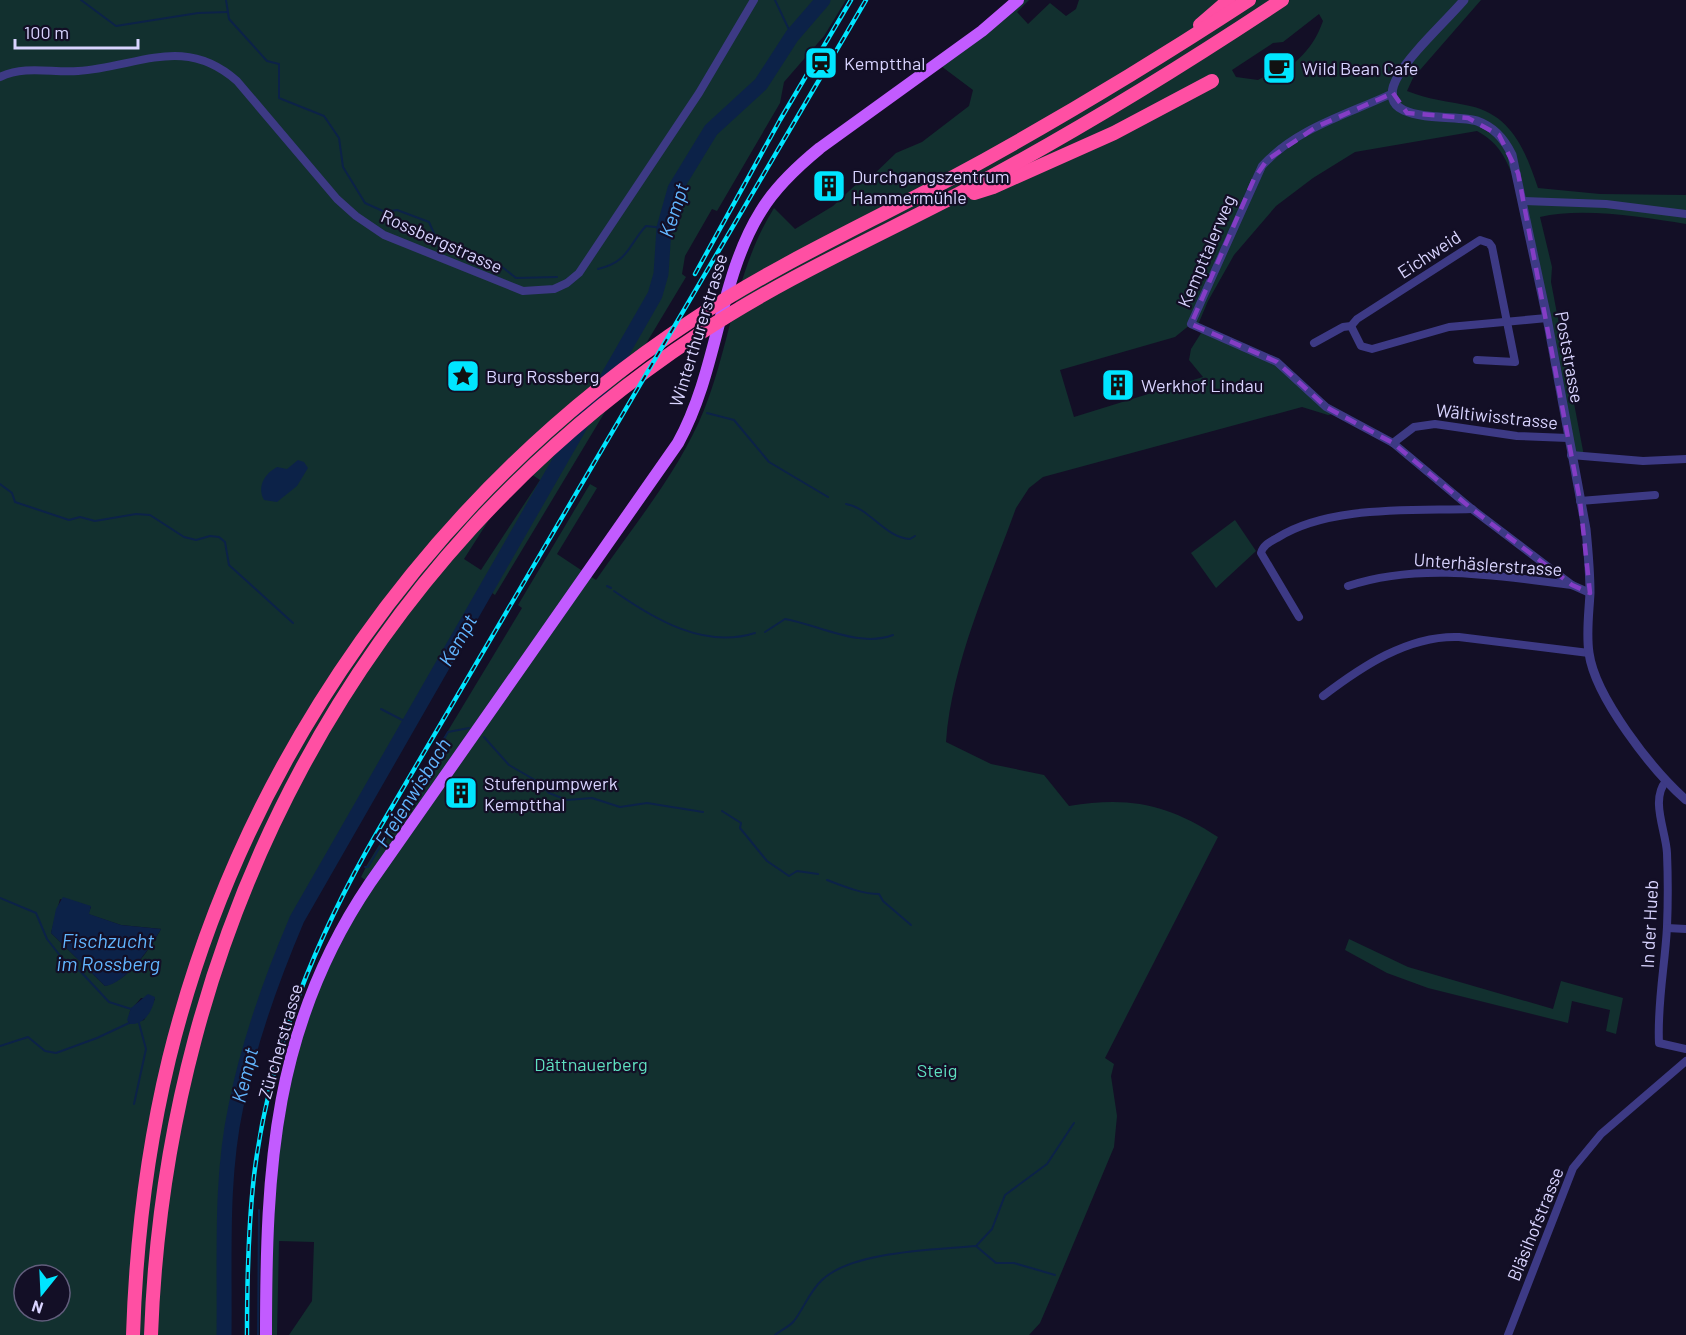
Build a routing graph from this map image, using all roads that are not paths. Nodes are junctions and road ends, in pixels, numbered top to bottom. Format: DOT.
graph roads {
  1 [pos="754,0"];
  2 [pos="1018,0"];
  3 [pos="1229,0"];
  4 [pos="1249,0"];
  5 [pos="1282,0"];
  6 [pos="1464,0"];
  7 [pos="1179,45"];
  8 [pos="0,77"];
  9 [pos="1212,81"];
  10 [pos="1393,93"];
  11 [pos="1523,201"];
  12 [pos="943,202"];
  13 [pos="1686,214"];
  14 [pos="1546,318"];
  15 [pos="1507,322"];
  16 [pos="1351,326"];
  17 [pos="1314,344"];
  18 [pos="1477,360"];
  19 [pos="1568,438"];
  20 [pos="1393,443"];
  21 [pos="1571,455"];
  22 [pos="1686,459"];
  23 [pos="1655,495"];
  24 [pos="1580,501"];
  25 [pos="1472,509"];
  26 [pos="1348,585"];
  27 [pos="1572,585"];
  28 [pos="1590,593"];
  29 [pos="1299,617"];
  30 [pos="1589,653"];
  31 [pos="1323,696"];
  32 [pos="477,732"];
  33 [pos="1666,781"];
  34 [pos="1686,800"];
  35 [pos="1667,928"];
  36 [pos="1686,929"];
  37 [pos="1686,1049"];
  38 [pos="1686,1061"];
  39 [pos="133,1335"];
  40 [pos="151,1335"];
  41 [pos="266,1335"];
  42 [pos="1508,1335"];
  1 -- 8 [label="street, Rossbergstrasse"];
  2 -- 32 [label="main road, Winterthurerstrasse"];
  3 -- 7 [label="highway"];
  4 -- 7 [label="highway"];
  5 -- 12 [label="highway"];
  6 -- 10 [label="street"];
  7 -- 39 [label="highway"];
  9 -- 12 [label="highway"];
  10 -- 11 [label="street, Poststrasse"];
  10 -- 20 [label="street, Kempttalerweg"];
  11 -- 13 [label="street"];
  11 -- 14 [label="street, Poststrasse"];
  12 -- 40 [label="highway"];
  14 -- 15 [label="street"];
  14 -- 19 [label="street, Poststrasse"];
  15 -- 16 [label="street"];
  15 -- 16 [label="street, Eichweid"];
  15 -- 18 [label="street, Eichweid"];
  16 -- 17 [label="street, Eichweid"];
  19 -- 20 [label="street, Wältiwisstrasse"];
  19 -- 21 [label="street, Poststrasse"];
  20 -- 25 [label="street, Kempttalerweg"];
  21 -- 22 [label="street"];
  21 -- 24 [label="street, Poststrasse"];
  23 -- 24 [label="street"];
  24 -- 28 [label="street, Poststrasse"];
  25 -- 27 [label="street, Kempttalerweg"];
  25 -- 29 [label="street"];
  26 -- 27 [label="street, Unterhäslerstrasse"];
  27 -- 28 [label="street, Unterhäslerstrasse"];
  28 -- 30 [label="street, Poststrasse"];
  30 -- 31 [label="street"];
  30 -- 33 [label="street, Poststrasse"];
  32 -- 41 [label="main road, Zürcherstrasse"];
  33 -- 34 [label="street, Poststrasse"];
  33 -- 35 [label="street, In der Hueb"];
  35 -- 36 [label="street"];
  35 -- 37 [label="street, In der Hueb"];
  38 -- 42 [label="street, Bläsihofstrasse"];
}
